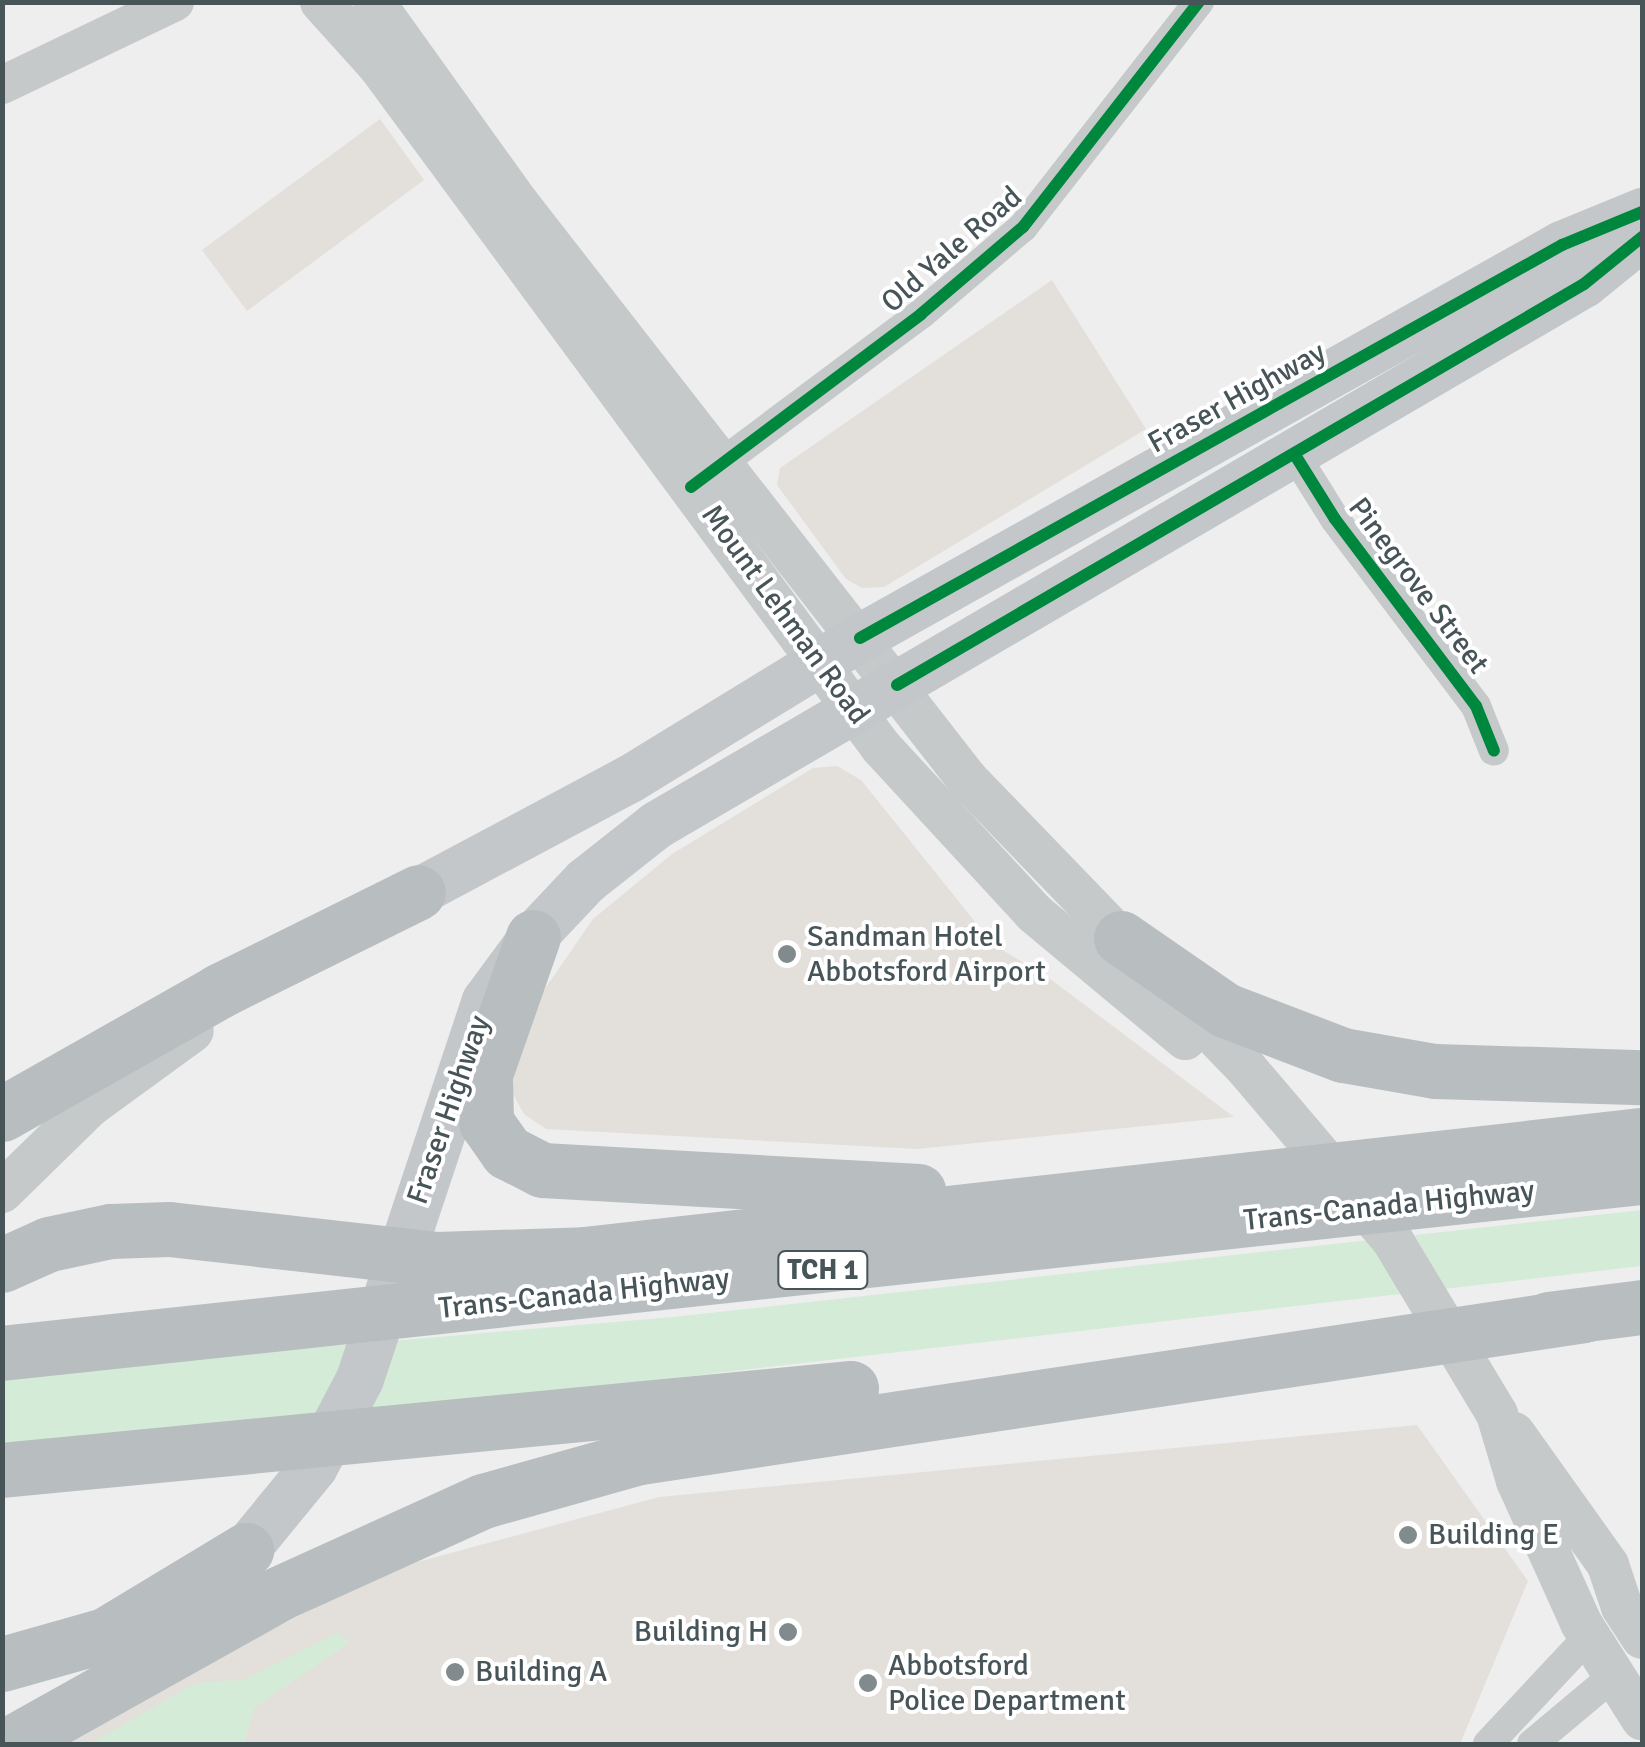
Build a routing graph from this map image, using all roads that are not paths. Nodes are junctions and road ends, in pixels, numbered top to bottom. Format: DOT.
graph roads {
  1 [pos="321,2"];
  2 [pos="374,2"];
  3 [pos="1199,2"];
  4 [pos="159,5"];
  5 [pos="2,86"];
  6 [pos="1642,212"];
  7 [pos="1642,237"];
  8 [pos="1295,455"];
  9 [pos="707,475"];
  10 [pos="840,650"];
  11 [pos="898,685"];
  12 [pos="854,710"];
  13 [pos="1494,751"];
  14 [pos="418,892"];
  15 [pos="533,936"];
  16 [pos="1120,938"];
  17 [pos="1642,1077"];
  18 [pos="2,1114"];
  19 [pos="1282,1114"];
  20 [pos="1642,1135"];
  21 [pos="1642,1178"];
  22 [pos="2,1192"];
  23 [pos="1126,1194"];
  24 [pos="2,1265"];
  25 [pos="1642,1307"];
  26 [pos="1584,1315"];
  27 [pos="2,1354"];
  28 [pos="1497,1414"];
  29 [pos="2,1470"];
  30 [pos="246,1550"];
  31 [pos="1632,1623"];
  32 [pos="1588,1637"];
  33 [pos="2,1664"];
  34 [pos="1627,1664"];
  35 [pos="1642,1720"];
  36 [pos="2,1721"];
  37 [pos="10,1744"];
  38 [pos="1488,1744"];
  39 [pos="1532,1744"];
  1 -- 9 [label="main road, Mount Lehman Road"];
  2 -- 9 [label="main road, Mount Lehman Road"];
  3 -- 9 [label="street, Old Yale Road"];
  4 -- 5 [label="street"];
  6 -- 10 [label="main road, Fraser Highway"];
  7 -- 8 [label="main road, Fraser Highway"];
  8 -- 11 [label="main road, Fraser Highway"];
  8 -- 13 [label="street, Pinegrove Street"];
  9 -- 10 [label="main road, Mount Lehman Road"];
  10 -- 11 [label="main road, Mount Lehman Road"];
  10 -- 12 [label="main road, Mount Lehman Road"];
  10 -- 14 [label="main road, Fraser Highway"];
  11 -- 12 [label="main road, Fraser Highway"];
  11 -- 16 [label="main road, Mount Lehman Road"];
  12 -- 15 [label="main road, Fraser Highway"];
  12 -- 19 [label="main road, Mount Lehman Road"];
  14 -- 18 [label="highway"];
  14 -- 22 [label="main road, Fraser Highway"];
  15 -- 23 [label="highway"];
  15 -- 30 [label="main road, Fraser Highway"];
  16 -- 17 [label="highway"];
  16 -- 19 [label="main road, Mount Lehman Road"];
  19 -- 28 [label="main road, Mount Lehman Road"];
  20 -- 23 [label="highway"];
  21 -- 27 [label="highway, Trans-Canada Highway / TCH 1"];
  23 -- 24 [label="highway"];
  25 -- 26 [label="highway"];
  26 -- 29 [label="highway"];
  26 -- 37 [label="highway"];
  28 -- 31 [label="main road, Mount Lehman Road"];
  28 -- 32 [label="main road, Mount Lehman Road"];
  30 -- 33 [label="highway"];
  30 -- 36 [label="main road, Fraser Highway"];
  31 -- 32 [label="main road"];
  32 -- 34 [label="main road, Mount Lehman Road"];
  32 -- 38 [label="street"];
  34 -- 35 [label="main road, Mount Lehman Road"];
  34 -- 39 [label="street"];
}
